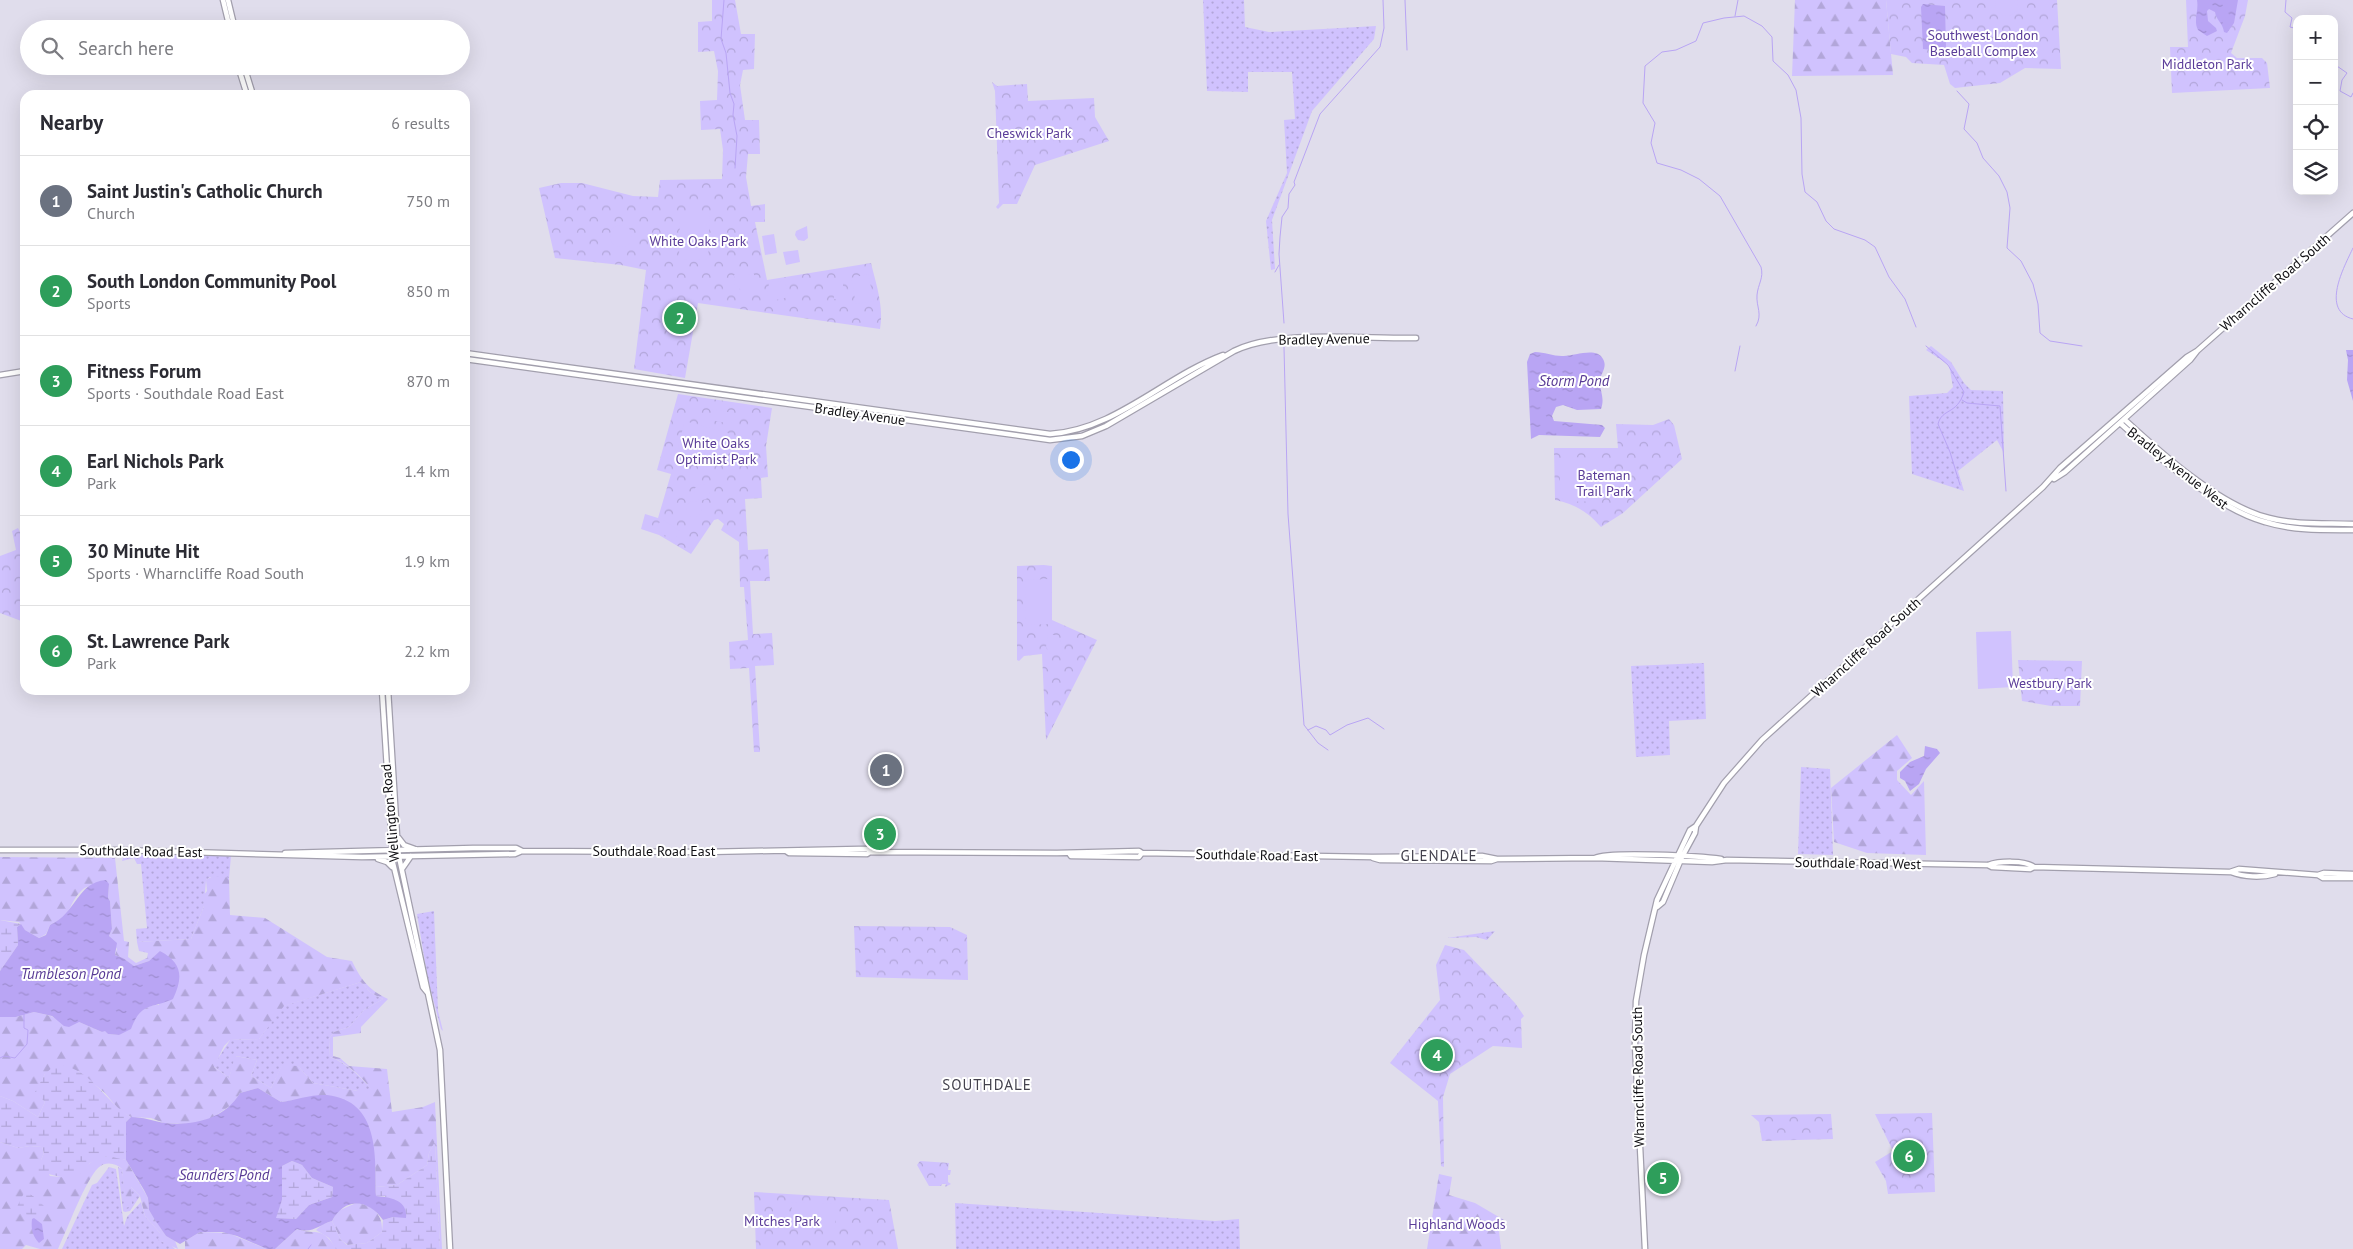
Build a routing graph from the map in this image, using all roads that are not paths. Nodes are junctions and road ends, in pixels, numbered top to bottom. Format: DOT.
graph roads {
  1 [pos="223,0"];
  2 [pos="228,0"];
  3 [pos="228,20"];
  4 [pos="233,20"];
  5 [pos="241,75"];
  6 [pos="247,75"];
  7 [pos="245,90"];
  8 [pos="251,90"];
  9 [pos="2353,213"];
  10 [pos="1416,338"];
  11 [pos="1234,351"];
  12 [pos="2197,351"];
  13 [pos="470,354"];
  14 [pos="470,360"];
  15 [pos="20,373"];
  16 [pos="0,375"];
  17 [pos="2122,421"];
  18 [pos="2050,481"];
  19 [pos="2353,524"];
  20 [pos="2353,530"];
  21 [pos="382,695"];
  22 [pos="388,695"];
  23 [pos="385,754"];
  24 [pos="392,754"];
  25 [pos="397,835"];
  26 [pos="0,850"];
  27 [pos="419,850"];
  28 [pos="522,851"];
  29 [pos="281,854"];
  30 [pos="392,854"];
  31 [pos="398,854"];
  32 [pos="413,855"];
  33 [pos="372,857"];
  34 [pos="1678,859"];
  35 [pos="402,869"];
  36 [pos="395,870"];
  37 [pos="2353,874"];
  38 [pos="2318,876"];
  39 [pos="2353,878"];
  40 [pos="427,992"];
  41 [pos="450,1249"];
  42 [pos="1645,1249"];
  1 -- 3 [label="main road"];
  2 -- 4 [label="main road"];
  5 -- 7 [label="main road"];
  6 -- 8 [label="main road"];
  9 -- 12 [label="main road, Wharncliffe Road South"];
  10 -- 11 [label="main road, Bradley Avenue"];
  11 -- 13 [label="main road, Bradley Avenue"];
  11 -- 14 [label="main road, Bradley Avenue"];
  12 -- 17 [label="main road, Wharncliffe Road South"];
  12 -- 18 [label="main road, Wharncliffe Road South"];
  15 -- 16 [label="main road"];
  17 -- 18 [label="main road, Wharncliffe Road South"];
  17 -- 19 [label="main road, Bradley Avenue West"];
  17 -- 20 [label="main road, Bradley Avenue West"];
  18 -- 34 [label="main road, Wharncliffe Road South"];
  21 -- 23 [label="main road, Wellington Road"];
  22 -- 24 [label="main road, Wellington Road"];
  23 -- 24 [label="main road"];
  23 -- 30 [label="main road, Wellington Road"];
  24 -- 25 [label="main road, Wellington Road"];
  25 -- 27 [label="main road"];
  25 -- 31 [label="main road, Wellington Road"];
  26 -- 29 [label="main road, Southdale Road East"];
  27 -- 28 [label="main road, Southdale Road East"];
  27 -- 31 [label="main road, Southdale Road East"];
  28 -- 32 [label="main road, Southdale Road East"];
  28 -- 34 [label="main road, Southdale Road East"];
  29 -- 30 [label="main road, Southdale Road East"];
  29 -- 33 [label="main road, Southdale Road East"];
  30 -- 31 [label="main road, Southdale Road East"];
  30 -- 33 [label="main road, Southdale Road East"];
  30 -- 36 [label="main road, Wellington Road"];
  31 -- 32 [label="main road, Southdale Road East"];
  31 -- 35 [label="main road, Wellington Road"];
  32 -- 35 [label="main road"];
  33 -- 36 [label="main road"];
  34 -- 38 [label="main road, Southdale Road West"];
  34 -- 42 [label="main road, Wharncliffe Road South"];
  35 -- 40 [label="main road, Wellington Road"];
  36 -- 40 [label="main road, Wellington Road"];
  37 -- 38 [label="main road, Southdale Road West"];
  38 -- 39 [label="main road, Southdale Road West"];
  40 -- 41 [label="main road, Wellington Road"];
}
